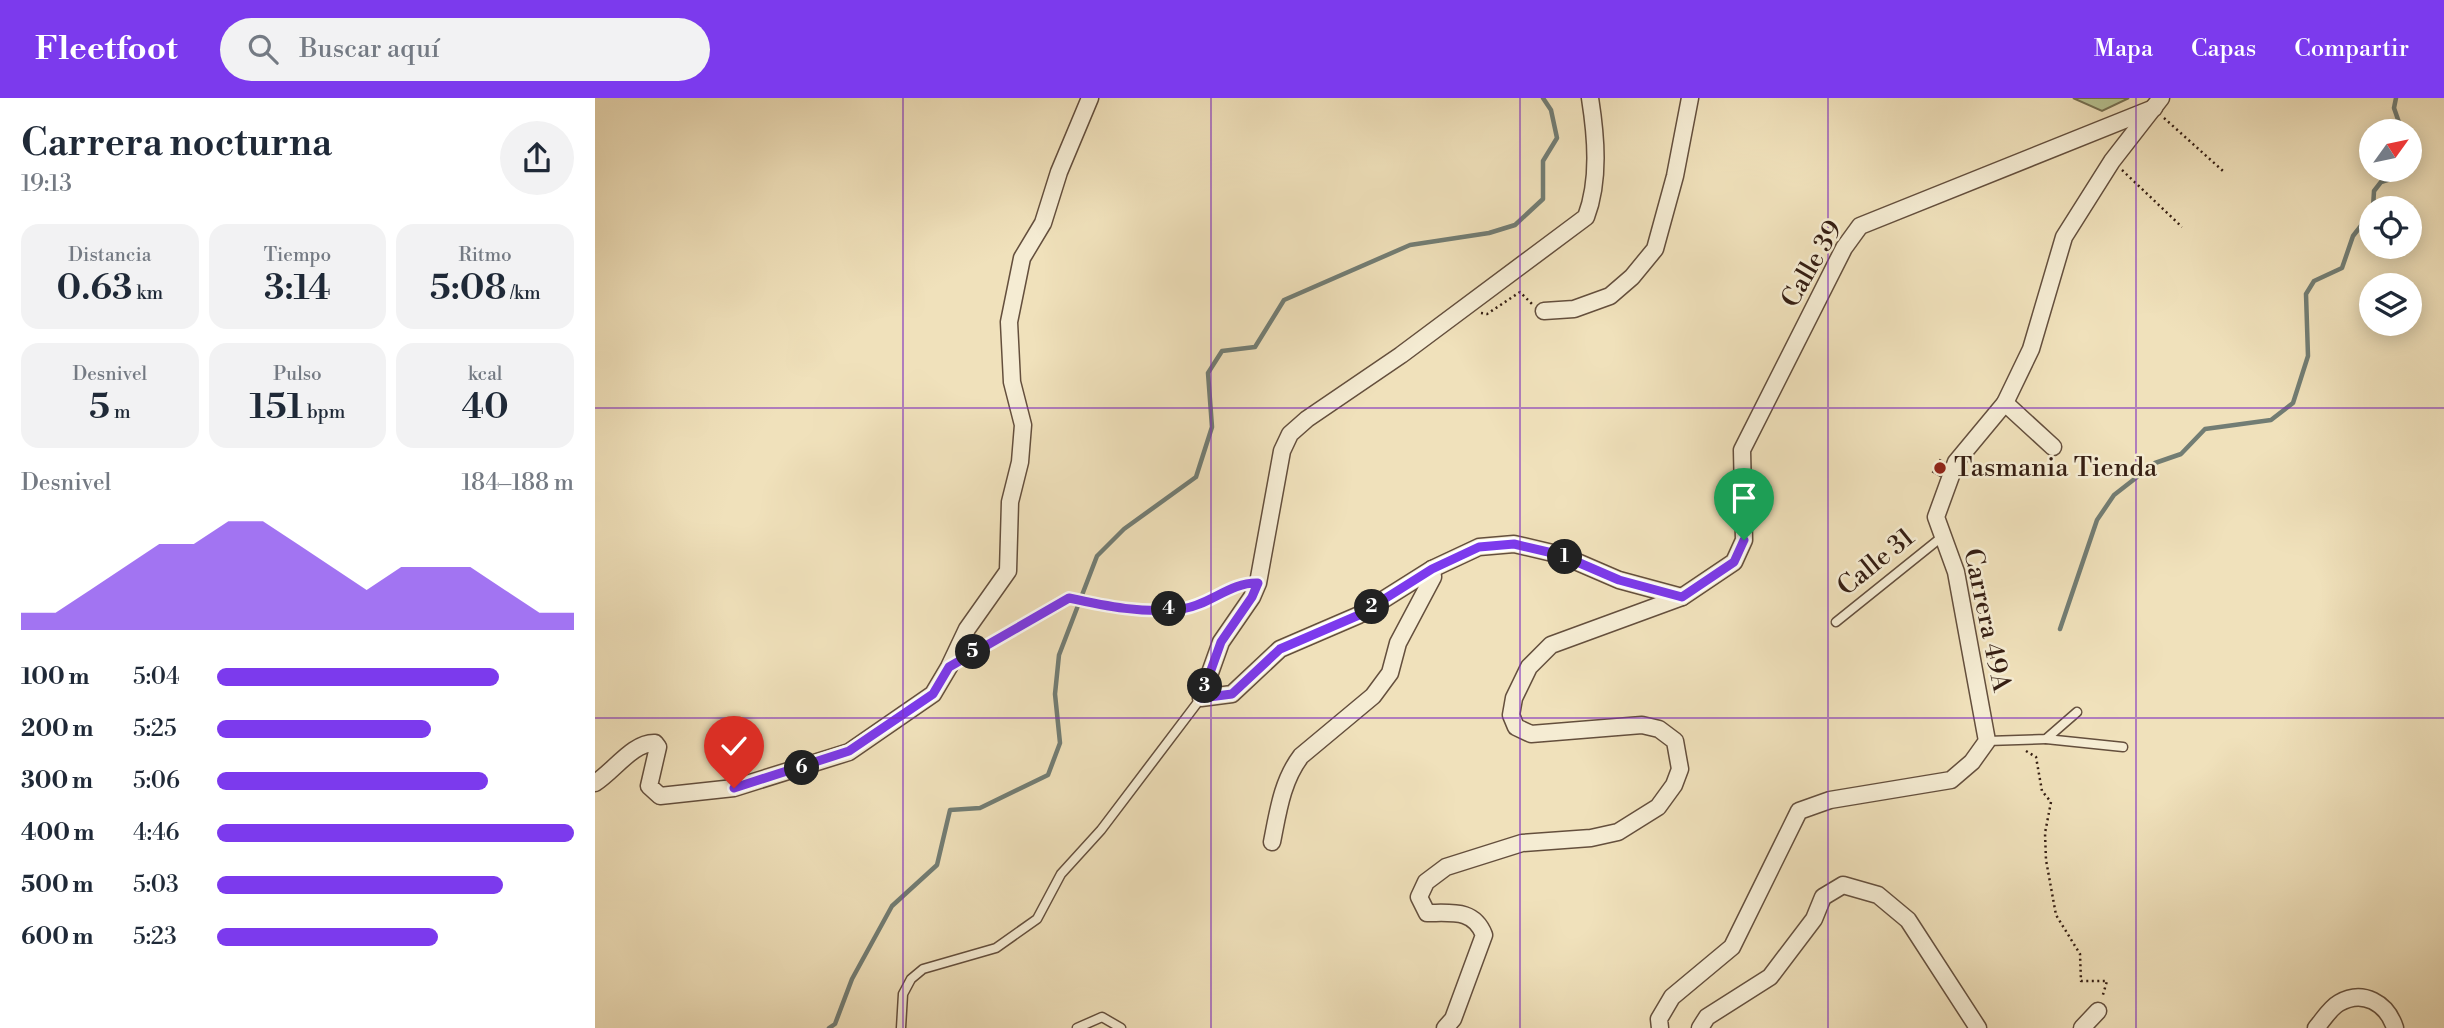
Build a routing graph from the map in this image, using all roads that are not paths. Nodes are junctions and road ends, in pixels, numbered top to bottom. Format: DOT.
graph roads {
  1 [pos="1090,98"];
  2 [pos="1590,98"];
  3 [pos="1690,98"];
  4 [pos="2157,103"];
  5 [pos="1544,311"];
  6 [pos="2005,403"];
  7 [pos="2053,447"];
  8 [pos="1943,536"];
  9 [pos="1432,569"];
  10 [pos="1682,597"];
  11 [pos="1836,622"];
  12 [pos="1201,698"];
  13 [pos="2077,712"];
  14 [pos="2046,739"];
  15 [pos="1987,741"];
  16 [pos="2123,747"];
  17 [pos="595,783"];
  18 [pos="1272,842"];
  19 [pos="2098,1011"];
  20 [pos="1657,1025"];
  21 [pos="901,1028"];
  22 [pos="1077,1028"];
  23 [pos="1121,1028"];
  24 [pos="1445,1028"];
  25 [pos="1700,1028"];
  26 [pos="1978,1028"];
  27 [pos="2082,1028"];
  28 [pos="2316,1028"];
  29 [pos="2395,1028"];
  1 -- 17 [label="street"];
  2 -- 12 [label="street"];
  3 -- 5 [label="street"];
  4 -- 6 [label="street, Carrera 49A"];
  4 -- 10 [label="street, Calle 39"];
  6 -- 7 [label="street"];
  6 -- 8 [label="street, Carrera 49A"];
  8 -- 11 [label="lane, Calle 31"];
  8 -- 15 [label="street, Carrera 49A"];
  9 -- 10 [label="street"];
  9 -- 12 [label="street"];
  9 -- 18 [label="street"];
  10 -- 24 [label="street, Calle 39"];
  12 -- 21 [label="lane"];
  13 -- 14 [label="lane"];
  14 -- 15 [label="lane"];
  14 -- 16 [label="lane"];
  15 -- 20 [label="street"];
  19 -- 27 [label="street"];
  22 -- 23 [label="lane"];
  25 -- 26 [label="street"];
  28 -- 29 [label="street"];
}
